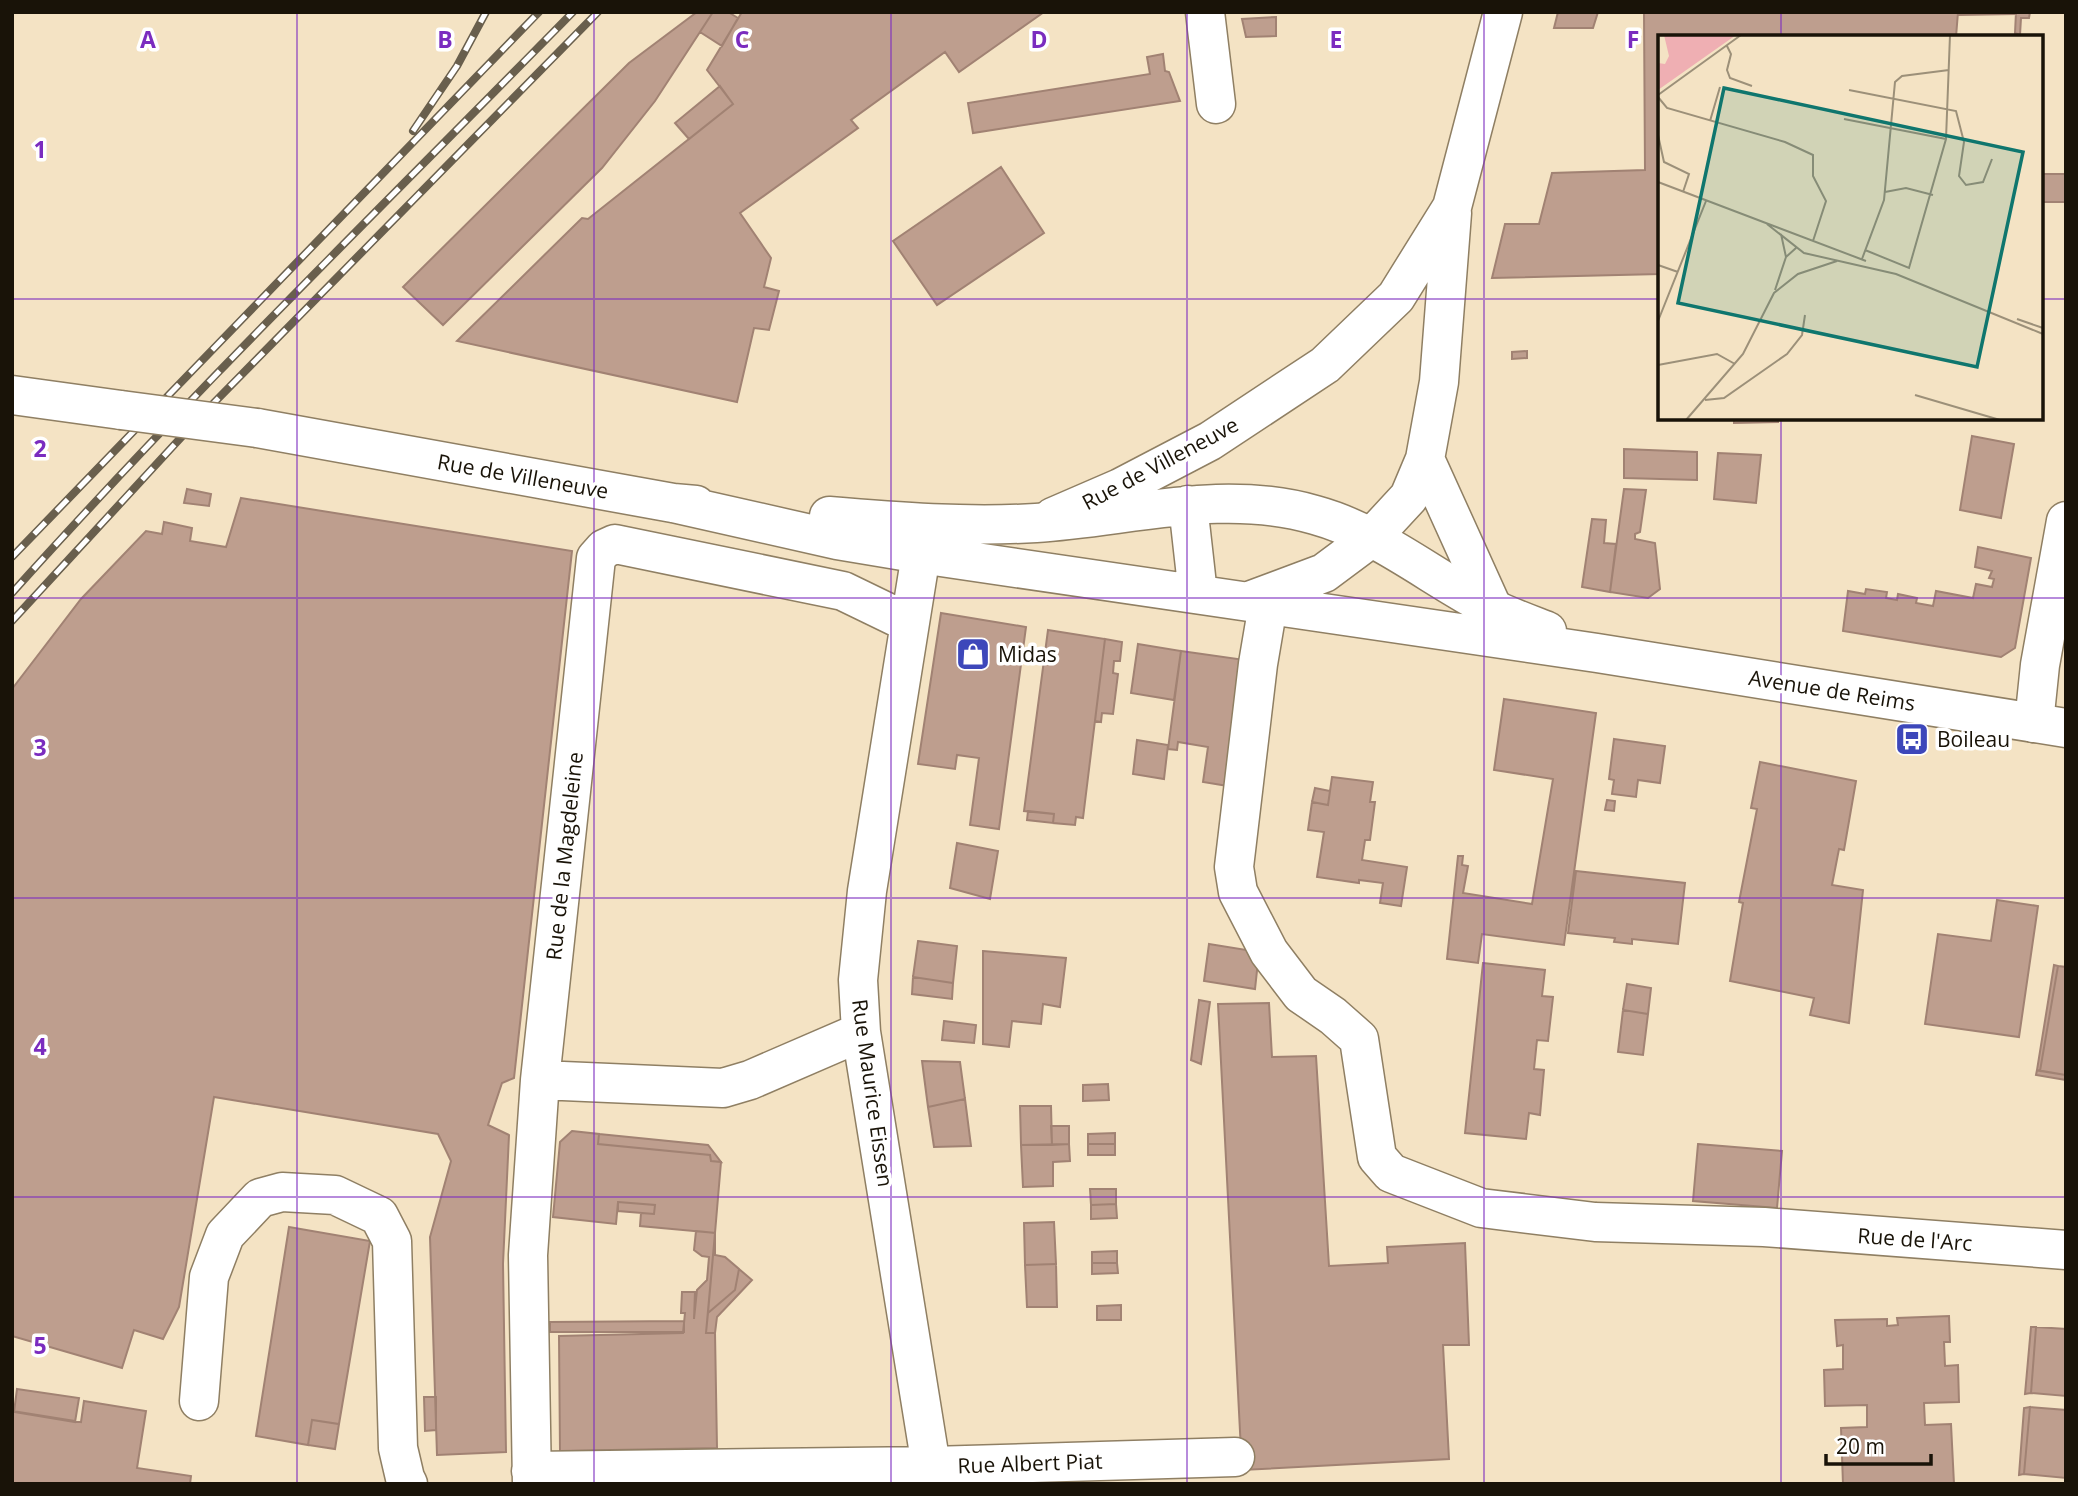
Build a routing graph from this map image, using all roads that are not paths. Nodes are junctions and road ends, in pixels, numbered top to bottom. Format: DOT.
graph roads {
  1 [pos="1205,12"];
  2 [pos="1503,12"];
  3 [pos="1216,104"];
  4 [pos="1452,207"];
  5 [pos="12,395"];
  6 [pos="1210,441"];
  7 [pos="1425,459"];
  8 [pos="673,503"];
  9 [pos="1188,505"];
  10 [pos="1088,517"];
  11 [pos="2066,522"];
  12 [pos="1038,523"];
  13 [pos="1371,538"];
  14 [pos="921,554"];
  15 [pos="1052,572"];
  16 [pos="1198,594"];
  17 [pos="1258,603"];
  18 [pos="1493,609"];
  19 [pos="909,623"];
  20 [pos="1597,653"];
  21 [pos="2050,725"];
  22 [pos="861,1032"];
  23 [pos="540,1080"];
  24 [pos="2066,1250"];
  25 [pos="199,1401"];
  26 [pos="1235,1457"];
  27 [pos="931,1475"];
  28 [pos="532,1477"];
  29 [pos="408,1484"];
  1 -- 3 [label="street"];
  2 -- 4 [label="street, Rue de Villeneuve"];
  4 -- 6 [label="street, Rue de Villeneuve"];
  4 -- 7 [label="street"];
  5 -- 8 [label="street, Rue de Villeneuve, bridge"];
  6 -- 9 [label="street"];
  6 -- 12 [label="street, Rue de Villeneuve"];
  7 -- 13 [label="street"];
  7 -- 18 [label="street"];
  8 -- 12 [label="street, Rue de Villeneuve"];
  8 -- 14 [label="street"];
  9 -- 10 [label="street, Rue de Villeneuve"];
  9 -- 13 [label="street, Rue de Villeneuve"];
  9 -- 16 [label="street"];
  10 -- 12 [label="street, Rue de Villeneuve"];
  10 -- 15 [label="street"];
  11 -- 21 [label="street"];
  13 -- 17 [label="street"];
  13 -- 18 [label="street, Rue de Villeneuve"];
  14 -- 15 [label="street"];
  14 -- 19 [label="street, Rue Maurice Eissen"];
  15 -- 16 [label="street"];
  16 -- 17 [label="street"];
  17 -- 20 [label="street"];
  17 -- 24 [label="street, Rue de l'Arc"];
  18 -- 20 [label="street, Rue de Villeneuve"];
  19 -- 22 [label="street, Rue Maurice Eissen"];
  19 -- 23 [label="street, Rue de la Magdeleine"];
  20 -- 21 [label="street, Avenue de Reims"];
  22 -- 23 [label="street"];
  22 -- 27 [label="street, Rue Maurice Eissen"];
  23 -- 28 [label="street, Rue de la Magdeleine"];
  25 -- 29 [label="street"];
  26 -- 27 [label="street, Rue Albert Piat"];
  27 -- 28 [label="street, Rue Albert Piat"];
}
